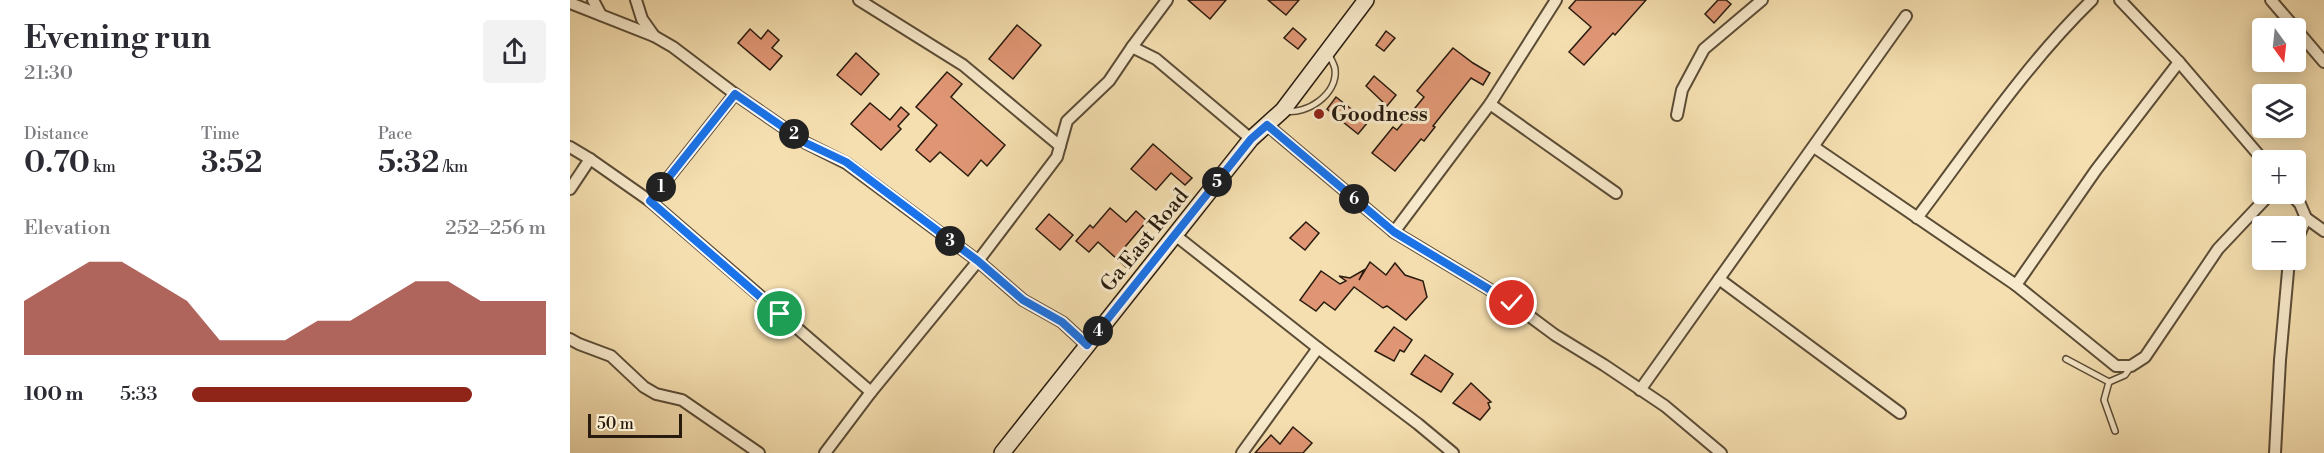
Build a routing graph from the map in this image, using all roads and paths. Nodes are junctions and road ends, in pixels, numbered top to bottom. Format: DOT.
graph roads {
  1 [pos="593,0"];
  2 [pos="636,0"];
  3 [pos="859,0"];
  4 [pos="1167,0"];
  5 [pos="1366,0"];
  6 [pos="1556,0"];
  7 [pos="2092,0"];
  8 [pos="2121,0"];
  9 [pos="2271,0"];
  10 [pos="1757,2"];
  11 [pos="570,3"];
  12 [pos="601,15"];
  13 [pos="1906,16"];
  14 [pos="654,36"];
  15 [pos="1132,47"];
  16 [pos="1326,51"];
  17 [pos="2179,62"];
  18 [pos="2324,62"];
  19 [pos="735,94"];
  20 [pos="1490,104"];
  21 [pos="1282,110"];
  22 [pos="1677,115"];
  23 [pos="1267,125"];
  24 [pos="1251,139"];
  25 [pos="1060,146"];
  26 [pos="570,147"];
  27 [pos="1814,147"];
  28 [pos="2254,150"];
  29 [pos="590,159"];
  30 [pos="570,189"];
  31 [pos="1616,193"];
  32 [pos="650,201"];
  33 [pos="2261,204"];
  34 [pos="1917,218"];
  35 [pos="2306,218"];
  36 [pos="2324,231"];
  37 [pos="1394,232"];
  38 [pos="1175,235"];
  39 [pos="978,261"];
  40 [pos="2288,270"];
  41 [pos="1719,279"];
  42 [pos="2016,285"];
  43 [pos="570,339"];
  44 [pos="1087,345"];
  45 [pos="1318,348"];
  46 [pos="2066,359"];
  47 [pos="2131,366"];
  48 [pos="2109,382"];
  49 [pos="1640,390"];
  50 [pos="871,392"];
  51 [pos="1900,413"];
  52 [pos="2115,431"];
  53 [pos="759,453"];
  54 [pos="825,453"];
  55 [pos="1002,453"];
  56 [pos="1242,453"];
  57 [pos="1453,453"];
  58 [pos="1721,453"];
  59 [pos="2274,453"];
  1 -- 12 [label="street"];
  2 -- 14 [label="street"];
  3 -- 25 [label="street"];
  4 -- 15 [label="street"];
  5 -- 16 [label="street, Ga East Road"];
  6 -- 20 [label="street"];
  7 -- 34 [label="street"];
  8 -- 17 [label="street"];
  9 -- 18 [label="street"];
  10 -- 22 [label="street"];
  11 -- 12 [label="street"];
  12 -- 14 [label="street"];
  13 -- 27 [label="street"];
  14 -- 19 [label="street"];
  15 -- 24 [label="street"];
  15 -- 25 [label="street"];
  16 -- 21 [label="street, Ga East Road"];
  16 -- 21 [label="lane"];
  17 -- 28 [label="street"];
  17 -- 42 [label="street"];
  19 -- 32 [label="street"];
  19 -- 39 [label="street"];
  20 -- 31 [label="street"];
  20 -- 37 [label="street"];
  21 -- 23 [label="street, Ga East Road"];
  23 -- 24 [label="street, Ga East Road"];
  23 -- 37 [label="street"];
  24 -- 38 [label="street, Ga East Road"];
  25 -- 39 [label="street"];
  26 -- 29 [label="street"];
  27 -- 34 [label="street"];
  27 -- 41 [label="street"];
  29 -- 30 [label="street"];
  29 -- 32 [label="street"];
  32 -- 50 [label="street"];
  33 -- 47 [label="street"];
  34 -- 42 [label="street"];
  35 -- 36 [label="street"];
  37 -- 49 [label="street"];
  38 -- 44 [label="street, Ga East Road"];
  38 -- 45 [label="street"];
  39 -- 44 [label="street"];
  39 -- 50 [label="street"];
  40 -- 59 [label="street"];
  41 -- 49 [label="street"];
  41 -- 51 [label="street"];
  42 -- 47 [label="street"];
  43 -- 53 [label="street"];
  44 -- 55 [label="street, Ga East Road"];
  45 -- 56 [label="street"];
  45 -- 57 [label="street"];
  46 -- 48 [label="lane"];
  47 -- 48 [label="lane"];
  48 -- 52 [label="lane"];
  49 -- 58 [label="street"];
  50 -- 54 [label="street"];
}
